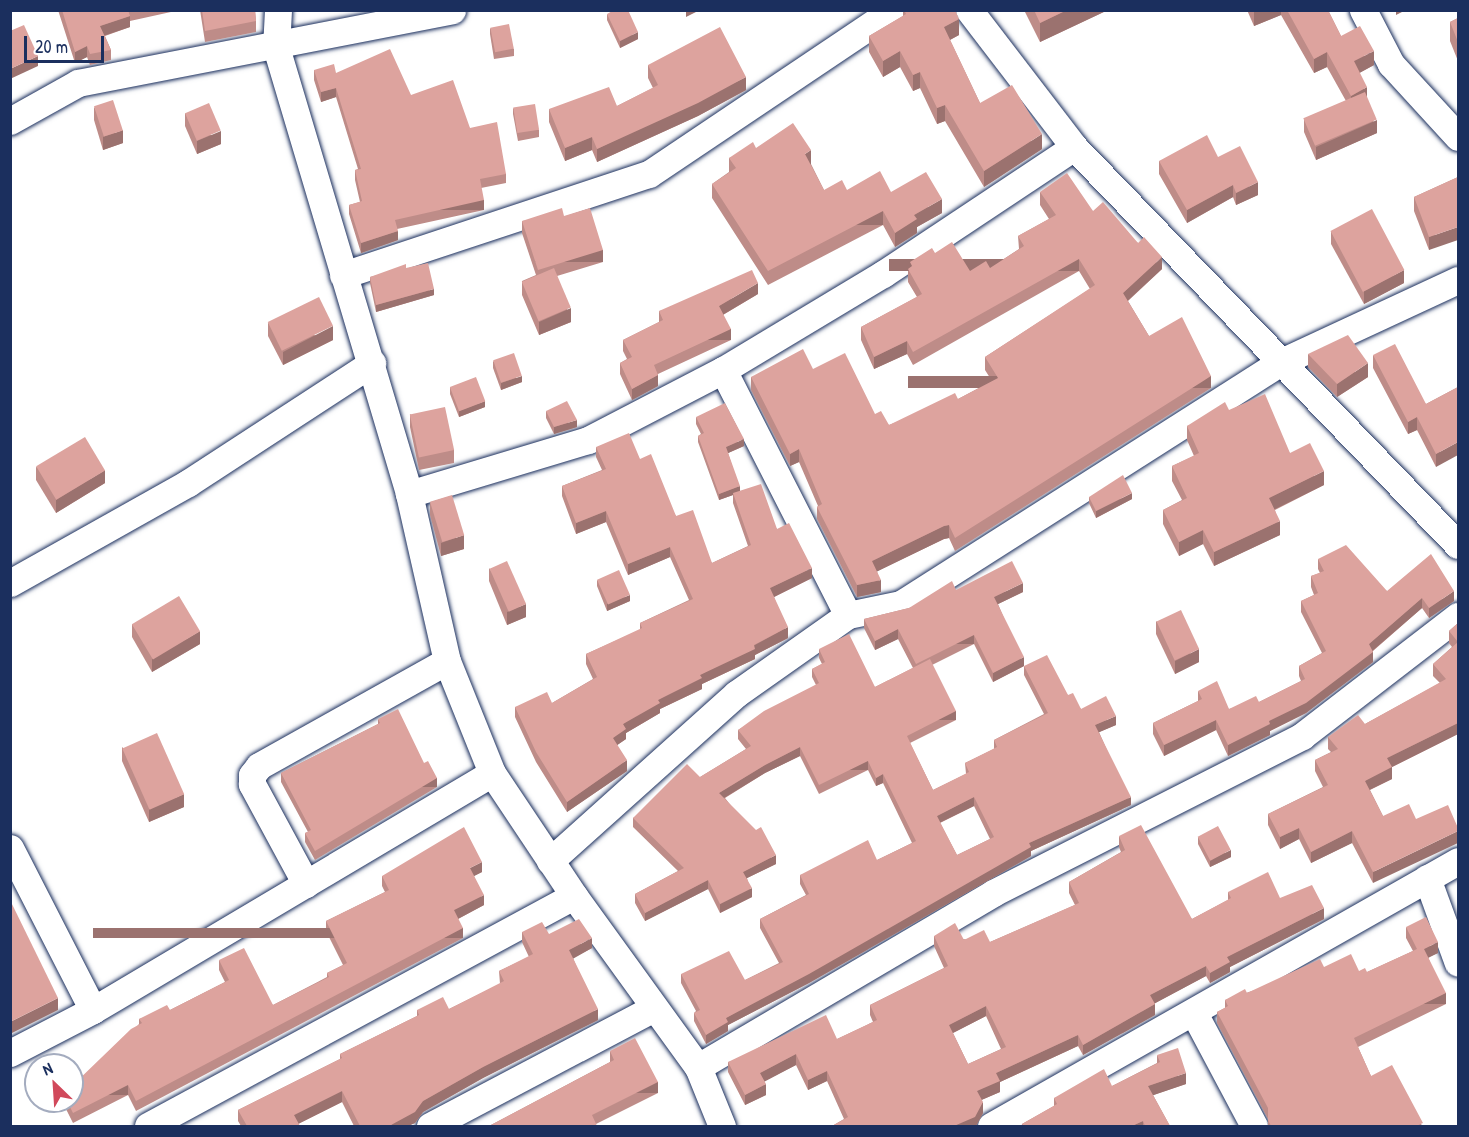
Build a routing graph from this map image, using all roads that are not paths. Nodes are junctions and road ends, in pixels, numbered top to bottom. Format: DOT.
graph roads {
  1 [pos="278,10"];
  2 [pos="452,10"];
  3 [pos="893,10"];
  4 [pos="969,10"];
  5 [pos="1363,10"];
  6 [pos="276,47"];
  7 [pos="10,121"];
  8 [pos="1458,137"];
  9 [pos="1074,147"];
  10 [pos="343,275"];
  11 [pos="1458,280"];
  12 [pos="1281,362"];
  13 [pos="372,363"];
  14 [pos="723,370"];
  15 [pos="409,494"];
  16 [pos="1458,545"];
  17 [pos="10,583"];
  18 [pos="848,615"];
  19 [pos="1458,616"];
  20 [pos="447,661"];
  21 [pos="492,773"];
  22 [pos="10,848"];
  23 [pos="550,861"];
  24 [pos="1458,861"];
  25 [pos="1428,878"];
  26 [pos="306,884"];
  27 [pos="21,896"];
  28 [pos="574,896"];
  29 [pos="1458,963"];
  30 [pos="654,1008"];
  31 [pos="93,1010"];
  32 [pos="1194,1013"];
  33 [pos="10,1053"];
  34 [pos="698,1067"];
  35 [pos="148,1126"];
  36 [pos="430,1126"];
  37 [pos="719,1126"];
  38 [pos="991,1126"];
  39 [pos="1254,1126"];
  1 -- 6 [label="street"];
  2 -- 6 [label="street"];
  3 -- 10 [label="street"];
  4 -- 9 [label="street"];
  5 -- 8 [label="street"];
  6 -- 7 [label="street"];
  6 -- 10 [label="street"];
  9 -- 12 [label="street"];
  9 -- 14 [label="street"];
  10 -- 13 [label="street"];
  11 -- 12 [label="street"];
  12 -- 16 [label="street"];
  12 -- 18 [label="street"];
  13 -- 15 [label="street"];
  13 -- 17 [label="street"];
  14 -- 15 [label="street"];
  14 -- 18 [label="street"];
  15 -- 20 [label="street"];
  18 -- 23 [label="street"];
  19 -- 34 [label="street"];
  20 -- 21 [label="street"];
  20 -- 26 [label="street"];
  21 -- 23 [label="street"];
  21 -- 26 [label="street"];
  22 -- 27 [label="street"];
  23 -- 28 [label="street"];
  24 -- 25 [label="street"];
  25 -- 29 [label="street"];
  25 -- 32 [label="street"];
  26 -- 31 [label="street"];
  27 -- 31 [label="street"];
  28 -- 30 [label="street"];
  28 -- 35 [label="street"];
  30 -- 34 [label="street"];
  30 -- 36 [label="street"];
  31 -- 33 [label="street"];
  32 -- 38 [label="street"];
  32 -- 39 [label="street"];
  34 -- 37 [label="street"];
}
